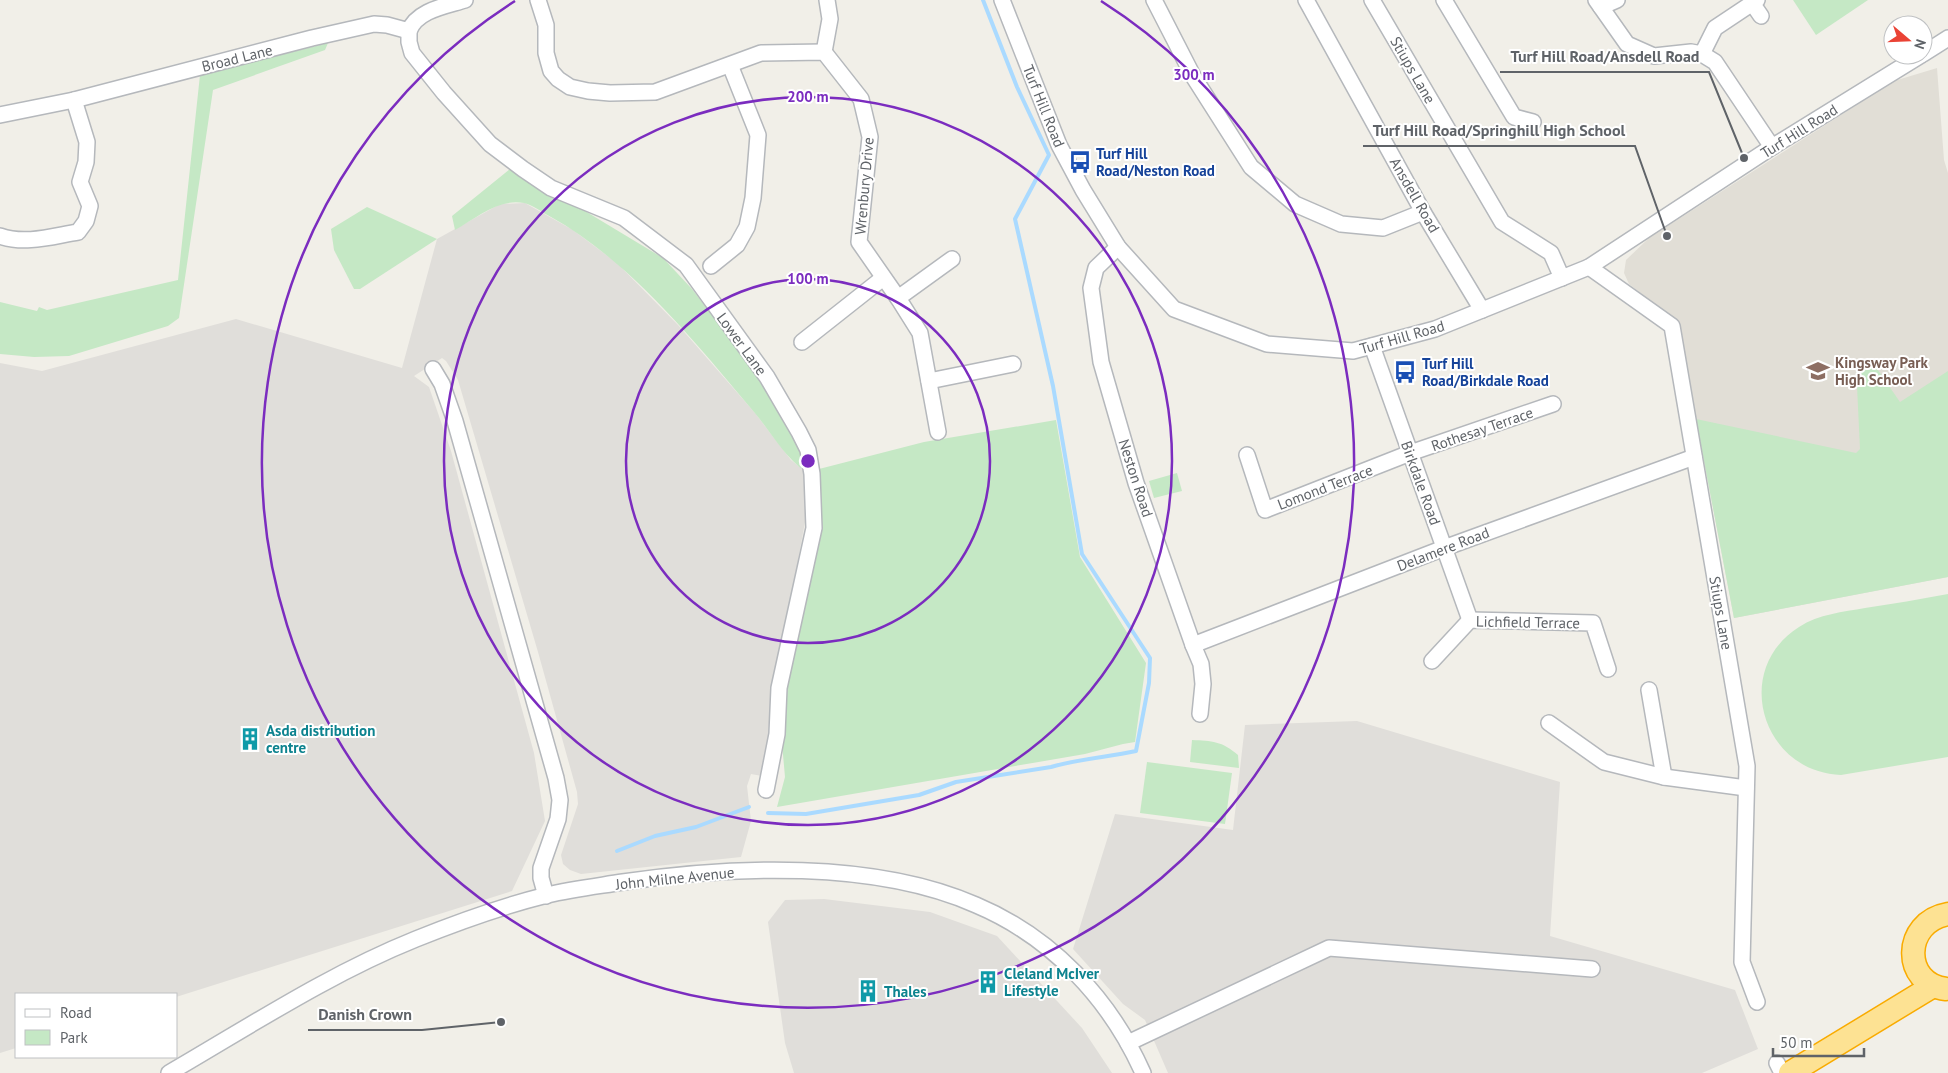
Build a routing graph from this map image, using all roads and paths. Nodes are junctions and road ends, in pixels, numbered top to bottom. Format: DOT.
graph roads {
  1 [pos="465,0"];
  2 [pos="538,0"];
  3 [pos="827,0"];
  4 [pos="1002,0"];
  5 [pos="1154,0"];
  6 [pos="1306,0"];
  7 [pos="1372,0"];
  8 [pos="1444,0"];
  9 [pos="1617,0"];
  10 [pos="1755,2"];
  11 [pos="1599,4"];
  12 [pos="1761,16"];
  13 [pos="409,31"];
  14 [pos="1948,38"];
  15 [pos="1933,47"];
  16 [pos="824,52"];
  17 [pos="1702,54"];
  18 [pos="730,65"];
  19 [pos="1904,65"];
  20 [pos="74,100"];
  21 [pos="0,115"];
  22 [pos="1533,122"];
  23 [pos="1772,147"];
  24 [pos="1423,212"];
  25 [pos="0,236"];
  26 [pos="1118,247"];
  27 [pos="952,259"];
  28 [pos="711,266"];
  29 [pos="1588,267"];
  30 [pos="883,278"];
  31 [pos="1562,278"];
  32 [pos="898,298"];
  33 [pos="1482,310"];
  34 [pos="802,342"];
  35 [pos="1372,346"];
  36 [pos="1013,364"];
  37 [pos="434,369"];
  38 [pos="929,381"];
  39 [pos="1553,404"];
  40 [pos="938,432"];
  41 [pos="1410,453"];
  42 [pos="1247,455"];
  43 [pos="1694,457"];
  44 [pos="1444,548"];
  45 [pos="1470,620"];
  46 [pos="1193,645"];
  47 [pos="1432,661"];
  48 [pos="1608,669"];
  49 [pos="1649,690"];
  50 [pos="1200,714"];
  51 [pos="1549,723"];
  52 [pos="1664,776"];
  53 [pos="763,784"];
  54 [pos="1746,788"];
  55 [pos="546,896"];
  56 [pos="1948,914"];
  57 [pos="1917,968"];
  58 [pos="1592,969"];
  59 [pos="1941,988"];
  60 [pos="1757,1002"];
  61 [pos="1886,1015"];
  62 [pos="1128,1043"];
  63 [pos="1783,1070"];
  64 [pos="170,1073"];
  65 [pos="1143,1073"];
  1 -- 13 [label="street"];
  2 -- 18 [label="street"];
  3 -- 16 [label="street"];
  4 -- 26 [label="street, Turf Hill Road"];
  5 -- 24 [label="street"];
  6 -- 24 [label="street, Ansdell Road"];
  7 -- 31 [label="street, Stiups Lane"];
  8 -- 22 [label="street"];
  9 -- 11 [label="street"];
  10 -- 12 [label="street"];
  10 -- 17 [label="street"];
  11 -- 17 [label="street"];
  13 -- 20 [label="street, Broad Lane"];
  13 -- 53 [label="street, Lower Lane"];
  14 -- 15 [label="street, Turf Hill Road"];
  16 -- 18 [label="street"];
  16 -- 30 [label="street, Wrenbury Drive"];
  17 -- 23 [label="street"];
  18 -- 28 [label="street"];
  19 -- 23 [label="street, Turf Hill Road"];
  20 -- 21 [label="street, Broad Lane"];
  20 -- 25 [label="street"];
  23 -- 29 [label="street, Turf Hill Road"];
  24 -- 33 [label="street, Ansdell Road"];
  26 -- 35 [label="street, Turf Hill Road"];
  26 -- 46 [label="street, Neston Road"];
  27 -- 32 [label="street"];
  29 -- 31 [label="street, Turf Hill Road"];
  29 -- 43 [label="street, Stiups Lane"];
  30 -- 32 [label="street, Wrenbury Drive"];
  30 -- 34 [label="street"];
  31 -- 33 [label="street, Turf Hill Road"];
  32 -- 38 [label="street, Wrenbury Drive"];
  33 -- 35 [label="street, Turf Hill Road"];
  35 -- 41 [label="street, Birkdale Road"];
  36 -- 38 [label="street"];
  37 -- 55 [label="street"];
  38 -- 40 [label="street, Wrenbury Drive"];
  39 -- 41 [label="street, Rothesay Terrace"];
  41 -- 42 [label="street, Lomond Terrace"];
  41 -- 44 [label="street, Birkdale Road"];
  43 -- 44 [label="street, Delamere Road"];
  43 -- 54 [label="street, Stiups Lane"];
  44 -- 45 [label="street, Birkdale Road"];
  44 -- 46 [label="street, Delamere Road"];
  45 -- 47 [label="street, Lichfield Terrace"];
  45 -- 48 [label="street, Lichfield Terrace"];
  46 -- 50 [label="street, Neston Road"];
  49 -- 52 [label="street"];
  51 -- 52 [label="street"];
  52 -- 54 [label="street"];
  54 -- 60 [label="street, Stiups Lane"];
  55 -- 62 [label="street, John Milne Avenue"];
  55 -- 64 [label="street, John Milne Avenue"];
  56 -- 57 [label="highway"];
  57 -- 59 [label="highway"];
  57 -- 61 [label="highway"];
  58 -- 62 [label="street"];
  59 -- 61 [label="highway"];
  61 -- 63 [label="highway"];
  62 -- 65 [label="street, John Milne Avenue"];
}
